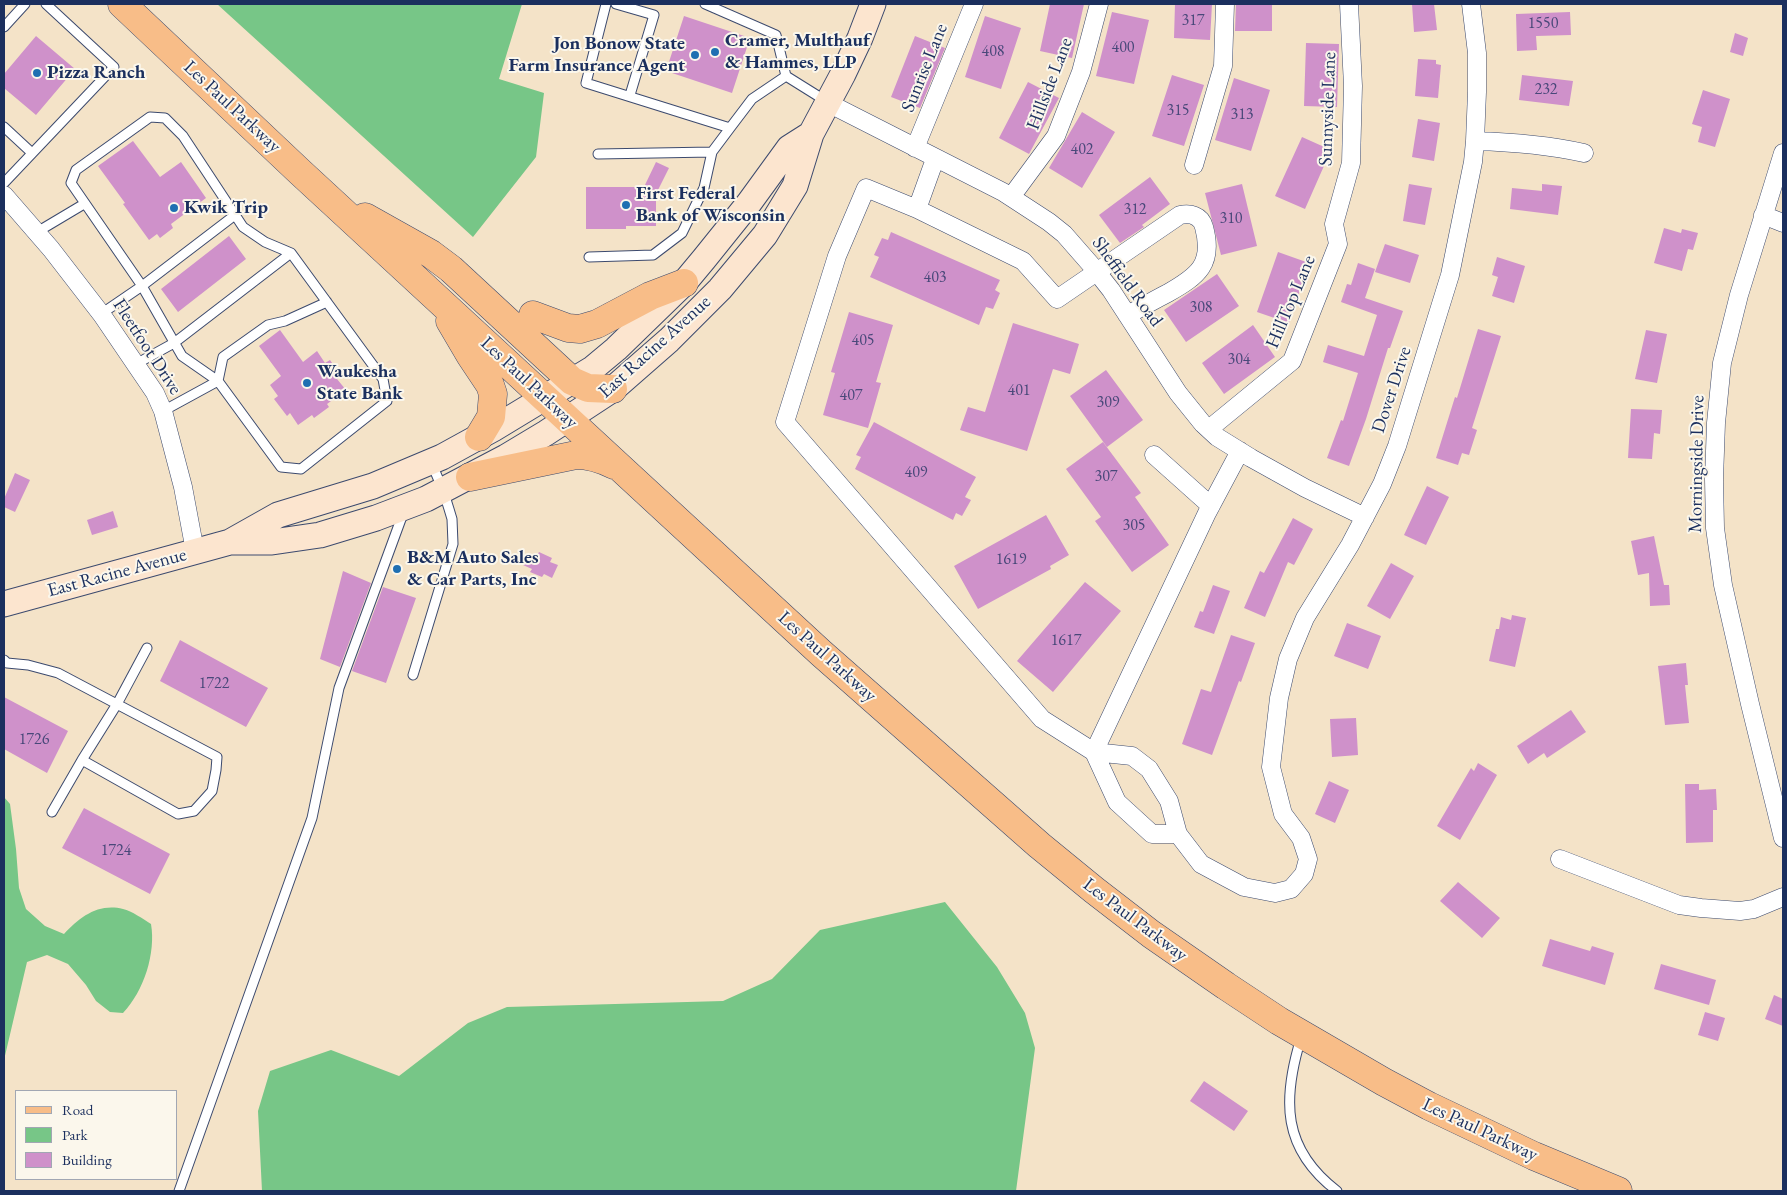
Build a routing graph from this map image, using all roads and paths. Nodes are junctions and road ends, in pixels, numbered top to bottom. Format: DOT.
graph roads {
  1 [pos="25,4"];
  2 [pos="46,4"];
  3 [pos="122,4"];
  4 [pos="606,4"];
  5 [pos="616,4"];
  6 [pos="704,4"];
  7 [pos="873,4"];
  8 [pos="974,4"];
  9 [pos="1099,4"];
  10 [pos="1224,4"];
  11 [pos="1349,4"];
  12 [pos="1471,4"];
  13 [pos="4,27"];
  14 [pos="786,76"];
  15 [pos="630,95"];
  16 [pos="828,103"];
  17 [pos="4,127"];
  18 [pos="730,128"];
  19 [pos="811,134"];
  20 [pos="1475,141"];
  21 [pos="915,148"];
  22 [pos="712,152"];
  23 [pos="32,153"];
  24 [pos="1584,153"];
  25 [pos="1783,153"];
  26 [pos="598,154"];
  27 [pos="935,159"];
  28 [pos="1194,166"];
  29 [pos="4,183"];
  30 [pos="4,195"];
  31 [pos="325,195"];
  32 [pos="1011,197"];
  33 [pos="84,204"];
  34 [pos="916,209"];
  35 [pos="235,215"];
  36 [pos="1763,215"];
  37 [pos="1783,223"];
  38 [pos="37,232"];
  39 [pos="1338,244"];
  40 [pos="291,253"];
  41 [pos="589,257"];
  42 [pos="1098,272"];
  43 [pos="684,283"];
  44 [pos="142,286"];
  45 [pos="439,300"];
  46 [pos="327,302"];
  47 [pos="101,314"];
  48 [pos="533,315"];
  49 [pos="1127,316"];
  50 [pos="174,343"];
  51 [pos="136,364"];
  52 [pos="582,375"];
  53 [pos="218,381"];
  54 [pos="613,389"];
  55 [pos="546,398"];
  56 [pos="590,404"];
  57 [pos="163,411"];
  58 [pos="568,418"];
  59 [pos="1209,430"];
  60 [pos="479,437"];
  61 [pos="1240,451"];
  62 [pos="1154,455"];
  63 [pos="431,462"];
  64 [pos="622,468"];
  65 [pos="470,477"];
  66 [pos="443,490"];
  67 [pos="406,506"];
  68 [pos="1211,506"];
  69 [pos="1365,517"];
  70 [pos="230,542"];
  71 [pos="195,552"];
  72 [pos="4,604"];
  73 [pos="147,648"];
  74 [pos="4,660"];
  75 [pos="414,675"];
  76 [pos="117,704"];
  77 [pos="1094,752"];
  78 [pos="82,760"];
  79 [pos="52,812"];
  80 [pos="1178,834"];
  81 [pos="1783,838"];
  82 [pos="1560,859"];
  83 [pos="1783,897"];
  84 [pos="1302,1035"];
  85 [pos="179,1191"];
  86 [pos="1337,1191"];
  87 [pos="1618,1191"];
  1 -- 13 [label="lane"];
  2 -- 23 [label="lane"];
  3 -- 31 [label="main road, Les Paul Parkway"];
  4 -- 15 [label="lane"];
  5 -- 15 [label="lane"];
  6 -- 14 [label="lane"];
  7 -- 16 [label="main road, East Racine Avenue"];
  8 -- 21 [label="street, Sunrise Lane"];
  9 -- 32 [label="street, Hillside Lane"];
  10 -- 28 [label="street"];
  11 -- 39 [label="street, Sunnyside Lane"];
  12 -- 20 [label="street, Dover Drive"];
  14 -- 16 [label="lane"];
  14 -- 18 [label="lane"];
  15 -- 18 [label="lane"];
  16 -- 19 [label="main road, East Racine Avenue"];
  16 -- 21 [label="street, Sheffield Road"];
  17 -- 23 [label="lane"];
  18 -- 22 [label="lane"];
  19 -- 43 [label="main road, East Racine Avenue"];
  19 -- 54 [label="main road, East Racine Avenue"];
  20 -- 24 [label="street"];
  20 -- 69 [label="street, Dover Drive"];
  21 -- 27 [label="street, Sheffield Road"];
  22 -- 26 [label="lane"];
  22 -- 41 [label="lane"];
  23 -- 29 [label="lane"];
  25 -- 36 [label="street, Morningside Drive"];
  27 -- 32 [label="street, Sheffield Road"];
  27 -- 34 [label="street"];
  30 -- 38 [label="street, Fleetfoot Drive"];
  31 -- 45 [label="main road, Les Paul Parkway"];
  31 -- 52 [label="main road"];
  32 -- 42 [label="street, Sheffield Road"];
  33 -- 35 [label="lane"];
  33 -- 38 [label="lane"];
  33 -- 44 [label="lane"];
  34 -- 42 [label="street"];
  34 -- 77 [label="street"];
  35 -- 40 [label="lane"];
  35 -- 44 [label="lane"];
  36 -- 37 [label="street"];
  36 -- 81 [label="street, Morningside Drive"];
  38 -- 47 [label="street, Fleetfoot Drive"];
  39 -- 59 [label="street, HillTop Lane"];
  40 -- 46 [label="lane"];
  40 -- 50 [label="lane"];
  42 -- 49 [label="street, Sheffield Road"];
  42 -- 49 [label="street"];
  43 -- 48 [label="main road"];
  43 -- 52 [label="main road, East Racine Avenue"];
  44 -- 47 [label="lane"];
  44 -- 50 [label="lane"];
  45 -- 55 [label="main road, Les Paul Parkway"];
  45 -- 60 [label="main road"];
  46 -- 53 [label="lane"];
  46 -- 53 [label="lane"];
  47 -- 51 [label="street, Fleetfoot Drive"];
  49 -- 59 [label="street, Sheffield Road"];
  50 -- 51 [label="lane"];
  50 -- 53 [label="lane"];
  51 -- 57 [label="street, Fleetfoot Drive"];
  52 -- 54 [label="main road"];
  52 -- 55 [label="main road, East Racine Avenue"];
  53 -- 57 [label="lane"];
  54 -- 56 [label="main road, East Racine Avenue"];
  55 -- 56 [label="main road"];
  55 -- 58 [label="main road, Les Paul Parkway"];
  55 -- 60 [label="main road, East Racine Avenue"];
  56 -- 58 [label="main road, East Racine Avenue"];
  57 -- 71 [label="street, Fleetfoot Drive"];
  58 -- 64 [label="main road, Les Paul Parkway"];
  58 -- 65 [label="main road, East Racine Avenue"];
  59 -- 61 [label="street, Sheffield Road"];
  60 -- 63 [label="main road, East Racine Avenue"];
  61 -- 68 [label="street"];
  61 -- 69 [label="street, Sheffield Road"];
  62 -- 68 [label="street"];
  63 -- 66 [label="lane"];
  63 -- 70 [label="main road, East Racine Avenue"];
  64 -- 65 [label="main road"];
  64 -- 84 [label="main road, Les Paul Parkway"];
  65 -- 66 [label="main road, East Racine Avenue"];
  66 -- 67 [label="main road, East Racine Avenue"];
  66 -- 75 [label="lane"];
  67 -- 70 [label="main road, East Racine Avenue"];
  67 -- 85 [label="lane"];
  68 -- 77 [label="street"];
  69 -- 80 [label="street, Dover Drive"];
  70 -- 71 [label="main road, East Racine Avenue"];
  71 -- 72 [label="main road, East Racine Avenue"];
  73 -- 76 [label="lane"];
  74 -- 76 [label="lane"];
  76 -- 78 [label="lane"];
  76 -- 78 [label="lane"];
  77 -- 80 [label="street"];
  77 -- 80 [label="street"];
  78 -- 79 [label="lane"];
  82 -- 83 [label="street"];
  84 -- 86 [label="lane"];
  84 -- 87 [label="main road, Les Paul Parkway"];
}
